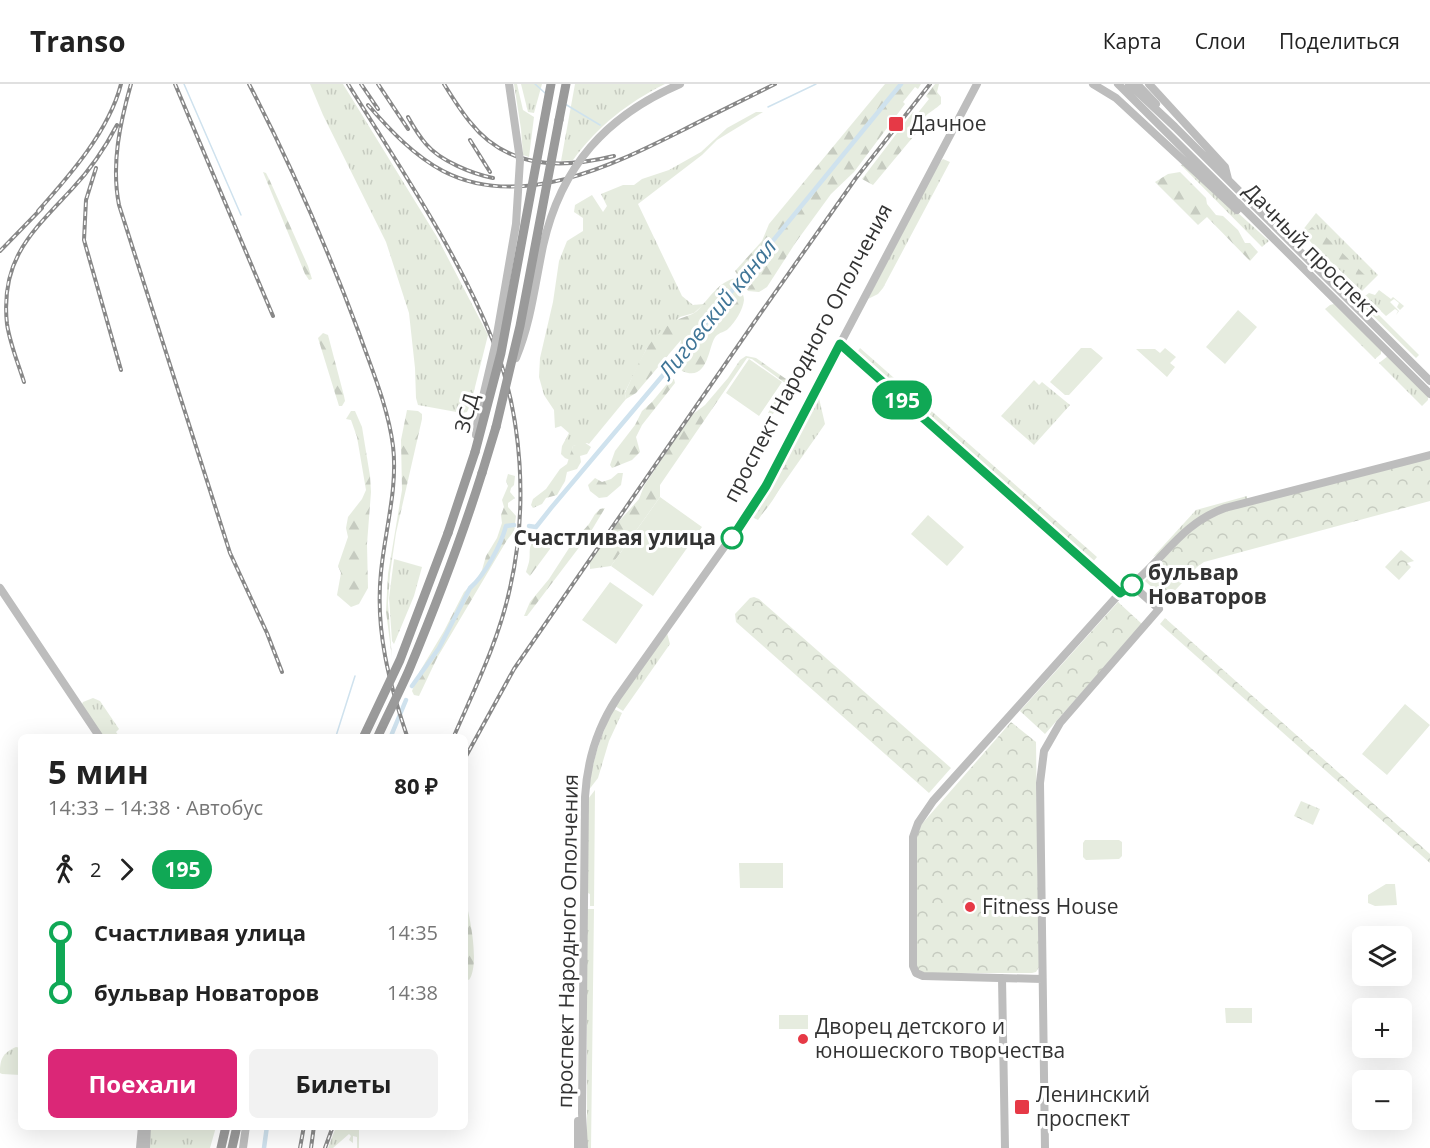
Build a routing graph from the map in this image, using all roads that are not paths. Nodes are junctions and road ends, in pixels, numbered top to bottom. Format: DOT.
graph roads {
  1 [pos="509,84"];
  2 [pos="551,84"];
  3 [pos="566,84"];
  4 [pos="680,84"];
  5 [pos="971,84"];
  6 [pos="977,84"];
  7 [pos="1093,84"];
  8 [pos="1111,84"];
  9 [pos="1118,84"];
  10 [pos="1129,84"];
  11 [pos="1137,84"];
  12 [pos="1149,84"];
  13 [pos="1133,100"];
  14 [pos="1162,116"];
  15 [pos="1228,180"];
  16 [pos="1258,223"];
  17 [pos="509,373"];
  18 [pos="1430,381"];
  19 [pos="1430,394"];
  20 [pos="475,452"];
  21 [pos="1430,455"];
  22 [pos="1132,585"];
  23 [pos="0,588"];
  24 [pos="0,597"];
  25 [pos="92,734"];
  26 [pos="98,734"];
  27 [pos="365,734"];
  28 [pos="379,734"];
  29 [pos="1002,978"];
  30 [pos="1042,979"];
  31 [pos="142,1130"];
  32 [pos="147,1130"];
  33 [pos="225,1130"];
  34 [pos="236,1130"];
  35 [pos="245,1130"];
  36 [pos="140,1148"];
  37 [pos="146,1148"];
  38 [pos="220,1148"];
  39 [pos="232,1148"];
  40 [pos="243,1148"];
  41 [pos="578,1148"];
  42 [pos="584,1148"];
  43 [pos="1005,1148"];
  44 [pos="1045,1148"];
  1 -- 20 [label="main road, bridge"];
  2 -- 20 [label="highway, ЗСД, bridge"];
  3 -- 17 [label="highway, ЗСД, bridge"];
  4 -- 17 [label="main road, bridge"];
  5 -- 41 [label="main road, проспект Народного Ополчения"];
  6 -- 42 [label="main road, проспект Народного Ополчения"];
  7 -- 16 [label="main road"];
  8 -- 13 [label="main road"];
  9 -- 13 [label="main road"];
  10 -- 14 [label="main road"];
  11 -- 14 [label="main road"];
  12 -- 15 [label="main road"];
  13 -- 16 [label="main road, Дачный проспект"];
  14 -- 15 [label="main road, Дачный проспект"];
  15 -- 18 [label="main road, Дачный проспект"];
  16 -- 19 [label="main road, Дачный проспект"];
  17 -- 28 [label="highway, ЗСД, bridge"];
  20 -- 27 [label="highway, ЗСД, bridge"];
  21 -- 22 [label="main road"];
  22 -- 29 [label="main road"];
  22 -- 30 [label="main road"];
  23 -- 26 [label="main road"];
  24 -- 25 [label="main road"];
  29 -- 30 [label="main road"];
  29 -- 43 [label="main road"];
  30 -- 44 [label="main road"];
  31 -- 36 [label="main road"];
  32 -- 37 [label="main road"];
  33 -- 38 [label="highway"];
  34 -- 39 [label="highway"];
  35 -- 40 [label="main road"];
}
